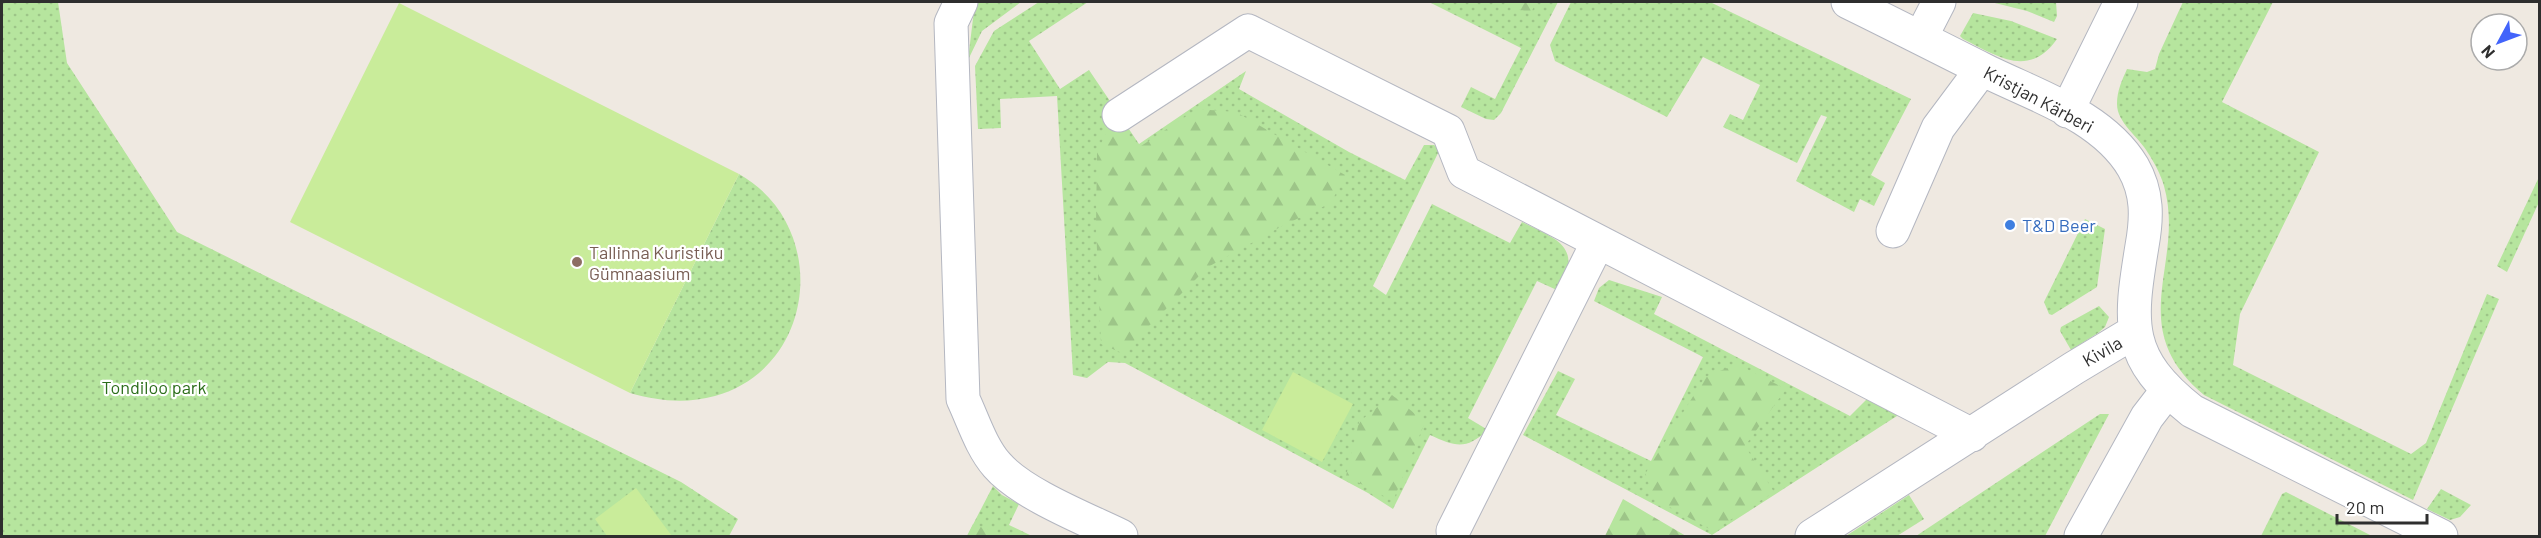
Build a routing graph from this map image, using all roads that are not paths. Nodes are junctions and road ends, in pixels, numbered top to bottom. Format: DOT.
graph roads {
  1 [pos="961,2"];
  2 [pos="1848,2"];
  3 [pos="1939,2"];
  4 [pos="2121,2"];
  5 [pos="1921,37"];
  6 [pos="1982,69"];
  7 [pos="2067,111"];
  8 [pos="1119,115"];
  9 [pos="1893,231"];
  10 [pos="1598,242"];
  11 [pos="2134,333"];
  12 [pos="2167,392"];
  13 [pos="1972,435"];
  14 [pos="2405,528"];
  15 [pos="1452,531"];
  16 [pos="1121,537"];
  17 [pos="1812,537"];
  18 [pos="2081,537"];
  19 [pos="2441,537"];
  1 -- 16 [label="street"];
  2 -- 5 [label="street, Kristjan Kärberi"];
  3 -- 5 [label="street"];
  4 -- 7 [label="street"];
  5 -- 6 [label="street, Kristjan Kärberi"];
  6 -- 7 [label="street, Kristjan Kärberi"];
  6 -- 9 [label="street"];
  7 -- 11 [label="street, Kristjan Kärberi"];
  8 -- 10 [label="street"];
  10 -- 13 [label="street"];
  10 -- 15 [label="street"];
  11 -- 12 [label="street, Kivila"];
  11 -- 13 [label="street, Kivila"];
  12 -- 14 [label="street, Kivila"];
  12 -- 18 [label="street"];
  13 -- 17 [label="street, Kivila"];
  14 -- 19 [label="street, Kivila"];
}
